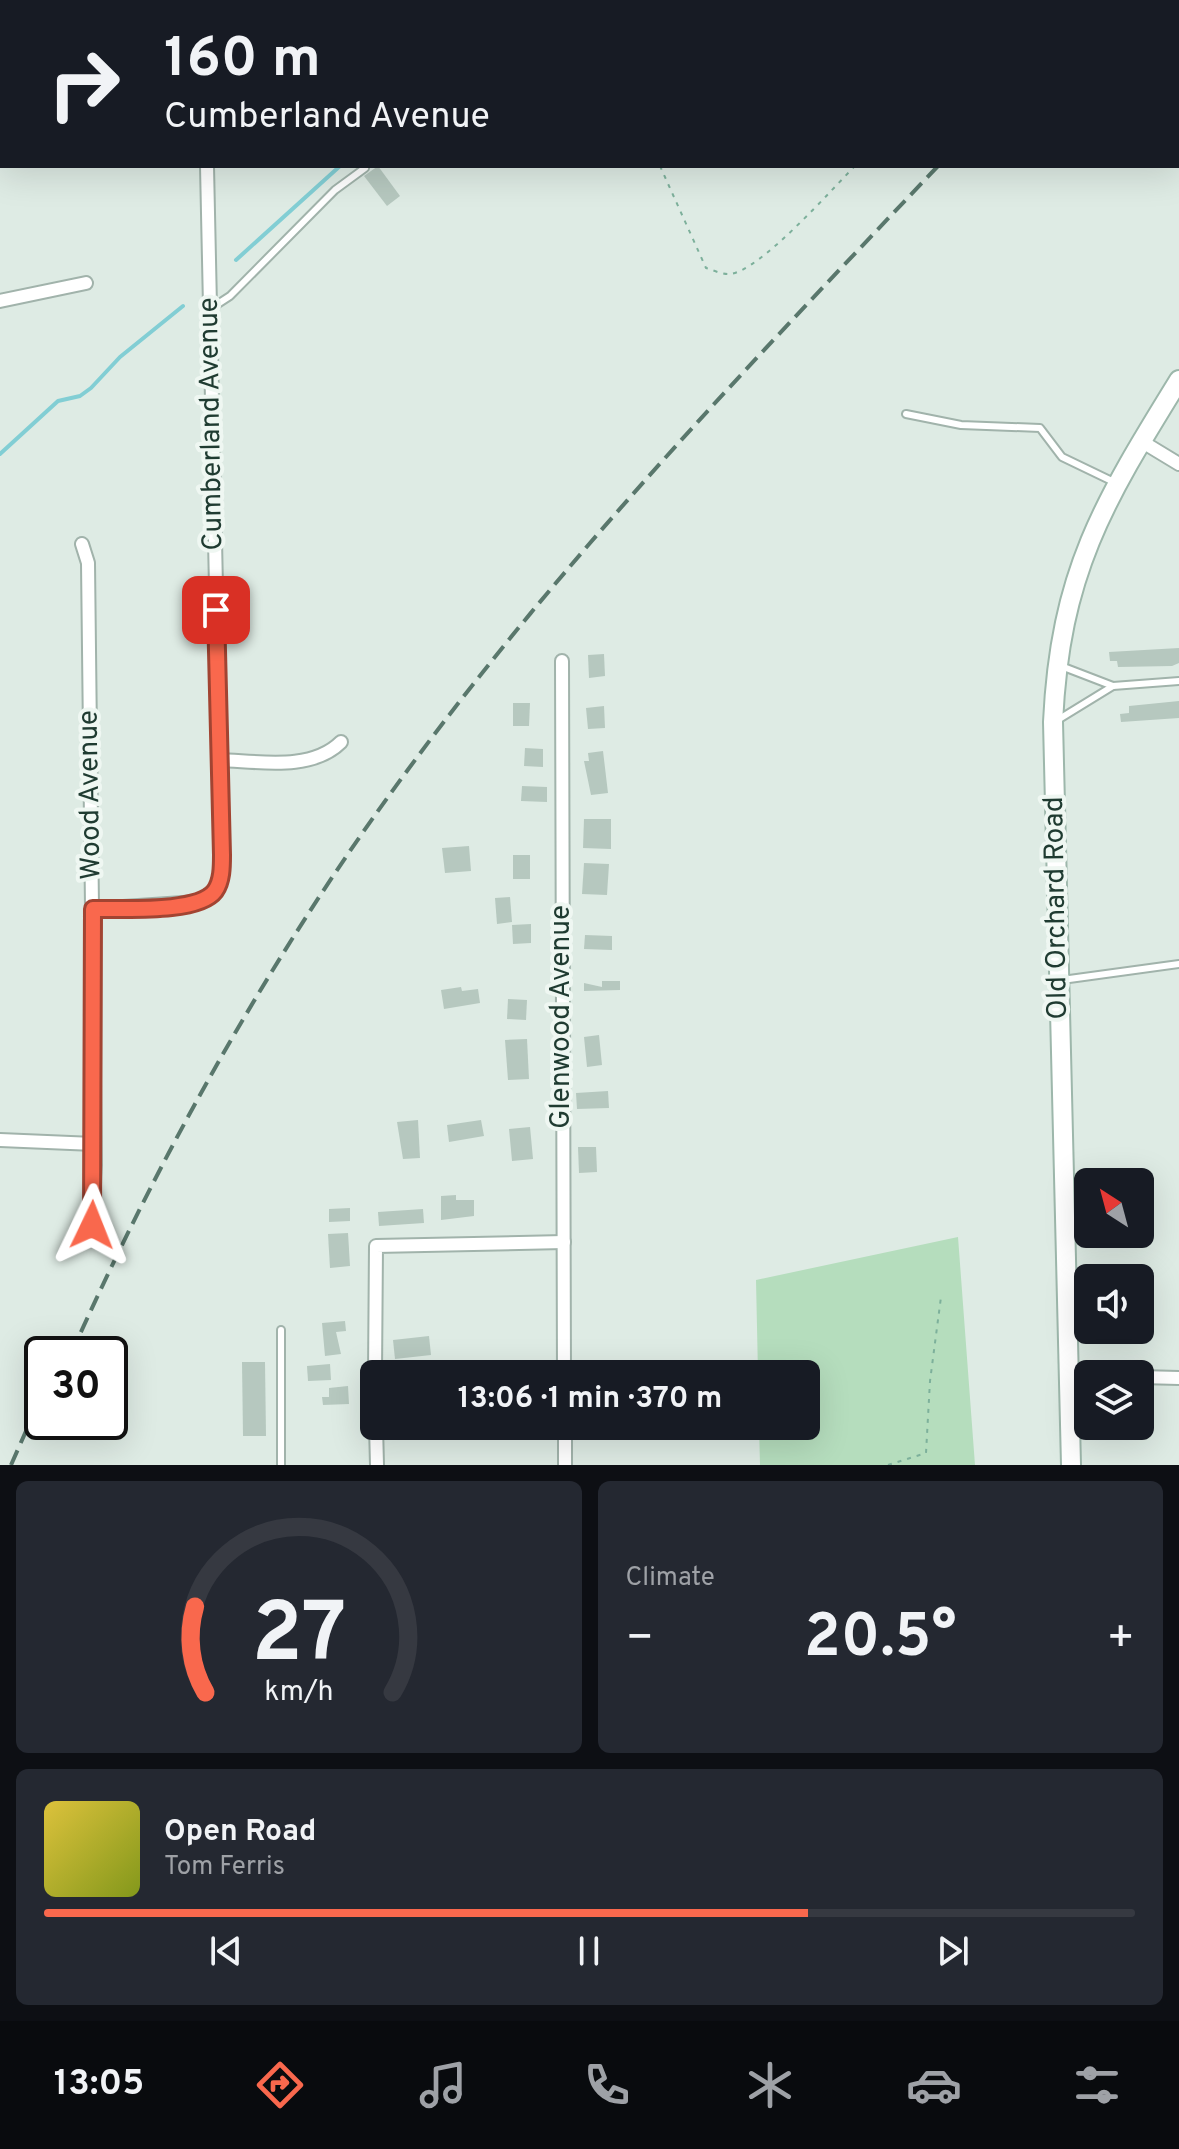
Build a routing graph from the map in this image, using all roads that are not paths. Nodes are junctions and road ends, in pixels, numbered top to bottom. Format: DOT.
graph roads {
  1 [pos="207,168"];
  2 [pos="365,168"];
  3 [pos="86,283"];
  4 [pos="0,301"];
  5 [pos="210,309"];
  6 [pos="1179,380"];
  7 [pos="906,414"];
  8 [pos="1141,441"];
  9 [pos="1179,464"];
  10 [pos="1116,483"];
  11 [pos="82,544"];
  12 [pos="557,661"];
  13 [pos="1056,666"];
  14 [pos="1179,681"];
  15 [pos="1113,686"];
  16 [pos="1053,722"];
  17 [pos="341,742"];
  18 [pos="219,760"];
  19 [pos="93,909"];
  20 [pos="1179,964"];
  21 [pos="1058,980"];
  22 [pos="0,1140"];
  23 [pos="94,1144"];
  24 [pos="92,1225"];
  25 [pos="564,1242"];
  26 [pos="281,1330"];
  27 [pos="375,1360"];
  28 [pos="564,1360"];
  29 [pos="1077,1360"];
  30 [pos="1154,1377"];
  31 [pos="1179,1378"];
  32 [pos="1074,1428"];
  33 [pos="376,1440"];
  34 [pos="565,1440"];
  35 [pos="281,1465"];
  36 [pos="377,1465"];
  37 [pos="565,1465"];
  38 [pos="1071,1465"];
  1 -- 5 [label="street, Cumberland Avenue"];
  2 -- 5 [label="lane"];
  3 -- 4 [label="street"];
  5 -- 18 [label="street, Cumberland Avenue"];
  6 -- 8 [label="street, Old Orchard Road"];
  7 -- 10 [label="lane"];
  8 -- 9 [label="street"];
  8 -- 10 [label="street, Old Orchard Road"];
  10 -- 13 [label="street, Old Orchard Road"];
  11 -- 19 [label="street, Wood Avenue"];
  12 -- 25 [label="street, Glenwood Avenue"];
  13 -- 15 [label="lane"];
  13 -- 16 [label="street, Old Orchard Road"];
  14 -- 15 [label="lane"];
  15 -- 16 [label="lane"];
  16 -- 21 [label="street, Old Orchard Road"];
  17 -- 18 [label="street"];
  18 -- 19 [label="street, Cumberland Avenue"];
  19 -- 23 [label="street, Wood Avenue"];
  20 -- 21 [label="lane"];
  21 -- 29 [label="street, Old Orchard Road"];
  22 -- 23 [label="street"];
  23 -- 24 [label="street, Wood Avenue"];
  25 -- 27 [label="street"];
  25 -- 28 [label="street, Glenwood Avenue"];
  26 -- 35 [label="lane"];
  30 -- 31 [label="street"];
  32 -- 38 [label="street, Old Orchard Road"];
  33 -- 36 [label="street"];
  34 -- 37 [label="street"];
}
